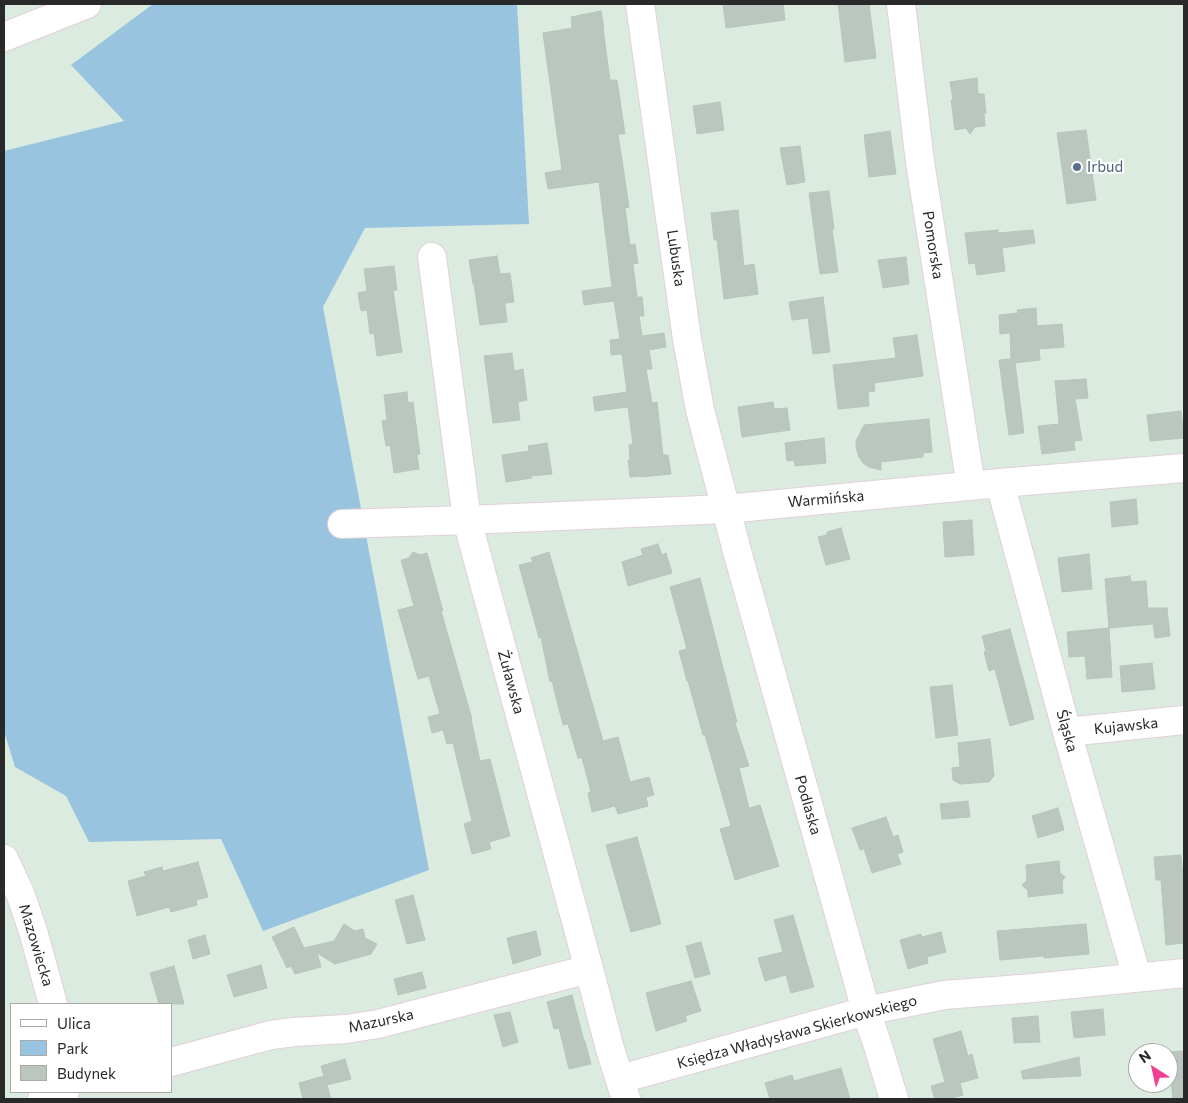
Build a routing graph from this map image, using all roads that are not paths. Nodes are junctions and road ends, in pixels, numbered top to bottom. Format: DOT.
graph roads {
  1 [pos="86,4"];
  2 [pos="640,4"];
  3 [pos="901,4"];
  4 [pos="4,38"];
  5 [pos="432,257"];
  6 [pos="1184,468"];
  7 [pos="1000,483"];
  8 [pos="971,486"];
  9 [pos="726,509"];
  10 [pos="467,520"];
  11 [pos="342,524"];
  12 [pos="1184,720"];
  13 [pos="1067,732"];
  14 [pos="4,858"];
  15 [pos="589,969"];
  16 [pos="1184,973"];
  17 [pos="1137,977"];
  18 [pos="53,1003"];
  19 [pos="866,1011"];
  20 [pos="172,1062"];
  21 [pos="623,1089"];
  22 [pos="62,1093"];
  23 [pos="42,1099"];
  24 [pos="894,1099"];
  1 -- 4 [label="street"];
  2 -- 9 [label="street, Lubuska"];
  3 -- 8 [label="street, Pomorska"];
  5 -- 10 [label="street, Żuławska"];
  6 -- 7 [label="street, Warmińska"];
  7 -- 8 [label="street, Warmińska"];
  7 -- 13 [label="street, Śląska"];
  8 -- 9 [label="street, Warmińska"];
  9 -- 10 [label="street, Warmińska"];
  9 -- 19 [label="street, Podlaska"];
  10 -- 11 [label="street, Warmińska"];
  10 -- 15 [label="street, Żuławska"];
  12 -- 13 [label="street, Kujawska"];
  13 -- 17 [label="street, Śląska"];
  14 -- 18 [label="street, Mazowiecka"];
  15 -- 20 [label="street, Mazurska"];
  15 -- 21 [label="street, Żuławska"];
  16 -- 17 [label="street, Księdza Władysława Skierkowskiego"];
  17 -- 19 [label="street, Księdza Władysława Skierkowskiego"];
  19 -- 21 [label="street, Księdza Władysława Skierkowskiego"];
  19 -- 24 [label="street, Podlaska"];
  22 -- 23 [label="street"];
}
